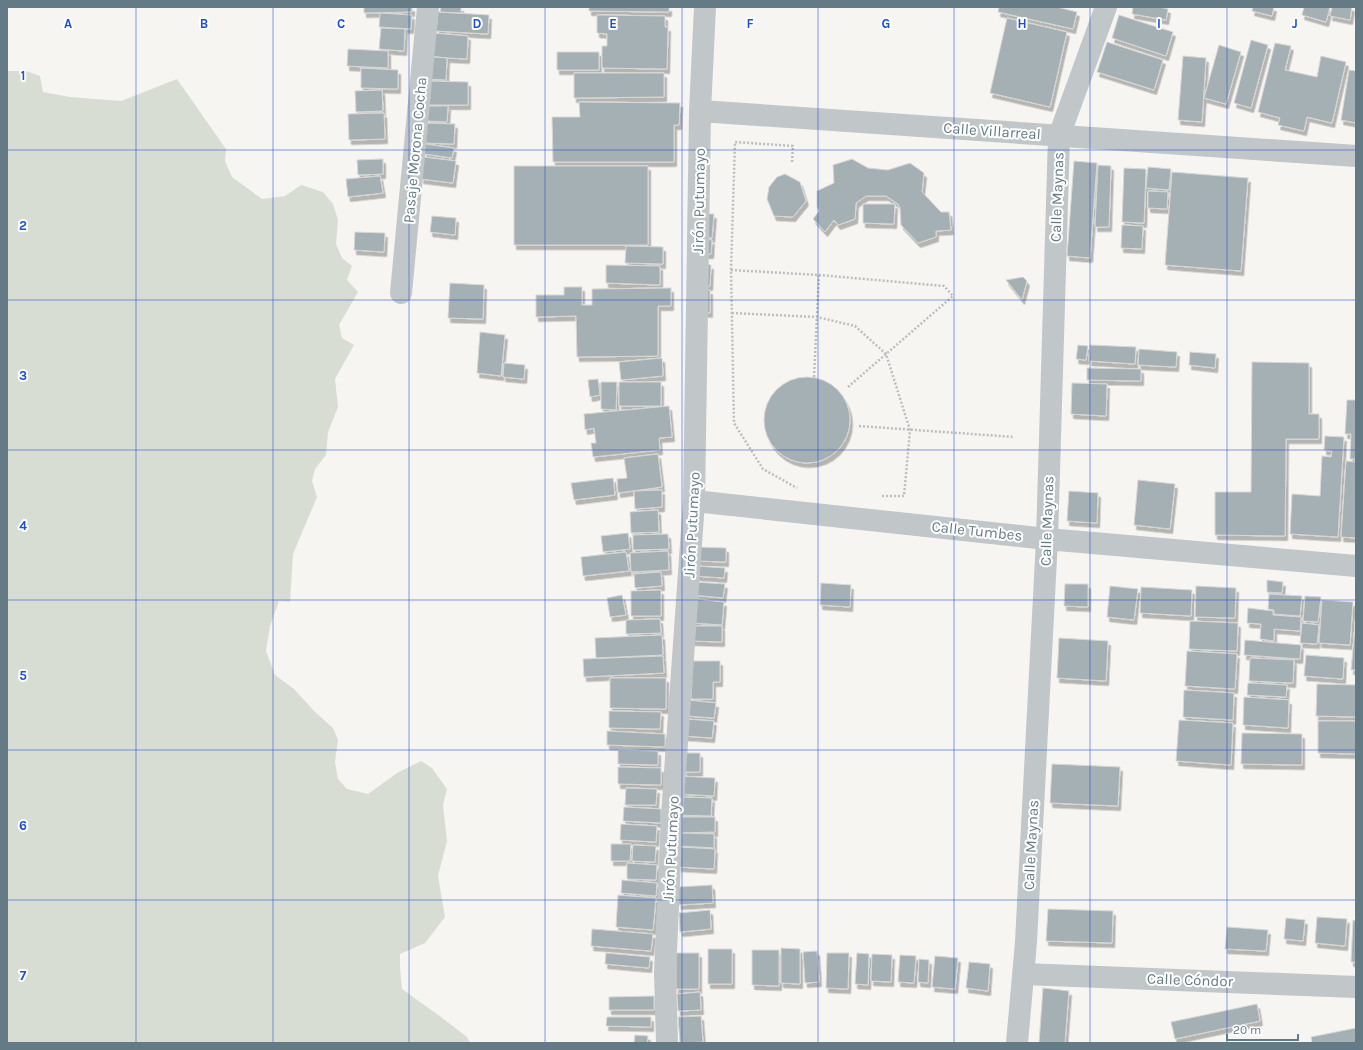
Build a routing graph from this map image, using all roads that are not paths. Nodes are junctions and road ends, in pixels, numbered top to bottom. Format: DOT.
graph roads {
  1 [pos="428,7"];
  2 [pos="705,7"];
  3 [pos="1106,7"];
  4 [pos="700,111"];
  5 [pos="1058,136"];
  6 [pos="1356,156"];
  7 [pos="401,292"];
  8 [pos="694,500"];
  9 [pos="1047,538"];
  10 [pos="1356,566"];
  11 [pos="1024,974"];
  12 [pos="1356,987"];
  13 [pos="667,1043"];
  14 [pos="1017,1043"];
  1 -- 7 [label="street, Pasaje Morona Cocha"];
  2 -- 4 [label="street, Jirón Putumayo"];
  3 -- 5 [label="street, Calle Maynas"];
  4 -- 5 [label="street, Calle Villarreal"];
  4 -- 8 [label="street, Jirón Putumayo"];
  5 -- 6 [label="street, Calle Villarreal"];
  5 -- 9 [label="street, Calle Maynas"];
  8 -- 9 [label="street, Calle Tumbes"];
  8 -- 13 [label="street, Jirón Putumayo"];
  9 -- 10 [label="street, Calle Tumbes"];
  9 -- 11 [label="street, Calle Maynas"];
  11 -- 12 [label="street, Calle Cóndor"];
  11 -- 14 [label="street, Calle Maynas"];
}
